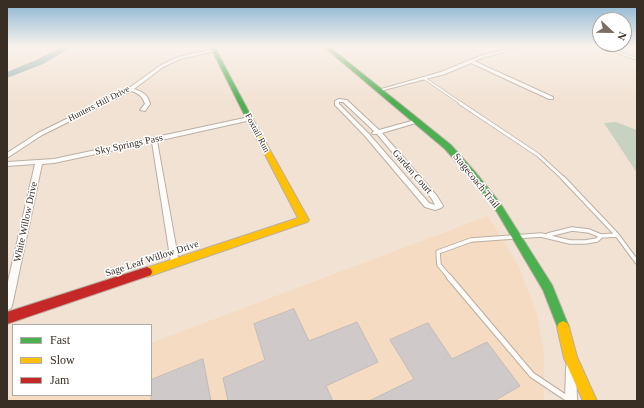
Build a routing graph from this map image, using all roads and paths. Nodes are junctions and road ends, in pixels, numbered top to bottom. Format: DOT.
graph roads {
  1 [pos="165,65"];
  2 [pos="222,65"];
  3 [pos="349,65"];
  4 [pos="461,65"];
  5 [pos="479,65"];
  6 [pos="424,78"];
  7 [pos="130,89"];
  8 [pos="380,90"];
  9 [pos="551,98"];
  10 [pos="143,110"];
  11 [pos="249,119"];
  12 [pos="417,121"];
  13 [pos="378,132"];
  14 [pos="368,135"];
  15 [pos="154,140"];
  16 [pos="7,156"];
  17 [pos="39,162"];
  18 [pos="7,164"];
  19 [pos="304,220"];
  20 [pos="617,235"];
  21 [pos="516,236"];
  22 [pos="548,236"];
  23 [pos="601,236"];
  24 [pos="637,262"];
  25 [pos="175,263"];
  26 [pos="7,306"];
  27 [pos="7,318"];
  28 [pos="571,358"];
  29 [pos="570,401"];
  30 [pos="590,401"];
  1 -- 7 [label="street, Hunters Hill Drive"];
  2 -- 11 [label="street, Foxtail Run"];
  3 -- 8 [label="street, Stagecoach Trail"];
  4 -- 6 [label="street"];
  5 -- 9 [label="street"];
  6 -- 8 [label="street"];
  6 -- 20 [label="lane"];
  7 -- 10 [label="street"];
  7 -- 16 [label="street, Hunters Hill Drive"];
  8 -- 12 [label="street, Stagecoach Trail"];
  11 -- 15 [label="street, Sky Springs Pass"];
  11 -- 19 [label="street, Foxtail Run"];
  12 -- 13 [label="street"];
  12 -- 21 [label="street, Stagecoach Trail"];
  13 -- 14 [label="street"];
  13 -- 14 [label="street, Garden Court"];
  13 -- 14 [label="street, Garden Court"];
  15 -- 17 [label="street, Sky Springs Pass"];
  15 -- 25 [label="street"];
  17 -- 18 [label="street, Sky Springs Pass"];
  17 -- 26 [label="street, White Willow Drive"];
  19 -- 25 [label="street, Sage Leaf Willow Drive"];
  20 -- 23 [label="lane"];
  20 -- 24 [label="lane"];
  21 -- 22 [label="lane"];
  21 -- 28 [label="street, Stagecoach Trail"];
  21 -- 29 [label="lane"];
  22 -- 23 [label="lane"];
  22 -- 23 [label="lane"];
  25 -- 27 [label="street, Sage Leaf Willow Drive"];
  28 -- 29 [label="street, Stagecoach Trail"];
  28 -- 30 [label="street, Stagecoach Trail"];
}
